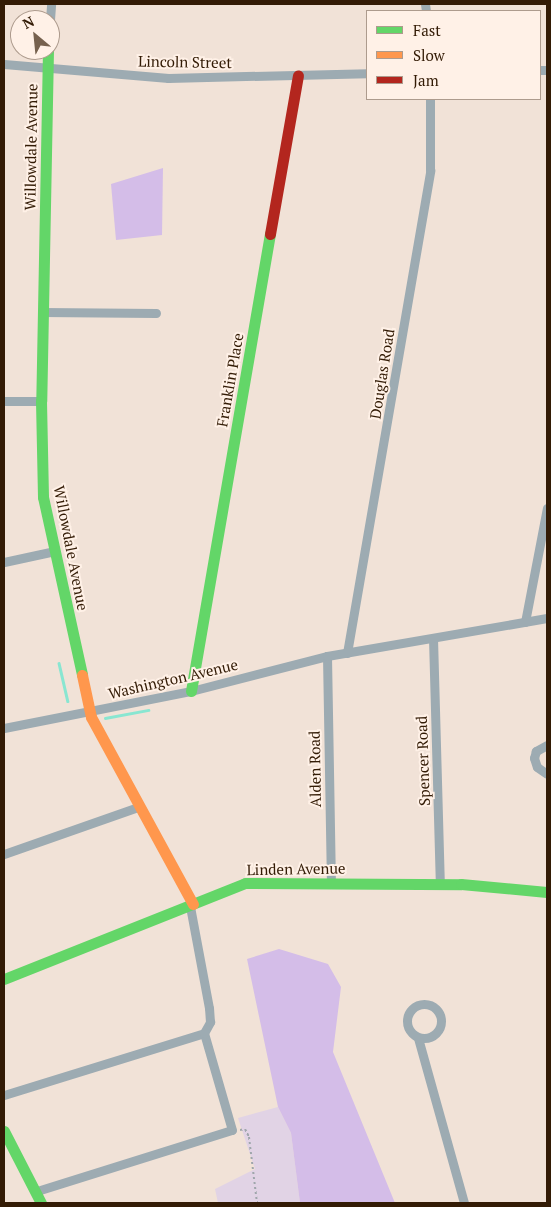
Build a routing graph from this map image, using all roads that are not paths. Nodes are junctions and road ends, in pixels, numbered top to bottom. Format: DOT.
graph roads {
  1 [pos="47,60"];
  2 [pos="4,64"];
  3 [pos="47,69"];
  4 [pos="366,74"];
  5 [pos="298,75"];
  6 [pos="430,100"];
  7 [pos="42,312"];
  8 [pos="156,313"];
  9 [pos="4,401"];
  10 [pos="41,401"];
  11 [pos="547,508"];
  12 [pos="55,551"];
  13 [pos="4,562"];
  14 [pos="547,618"];
  15 [pos="526,622"];
  16 [pos="433,638"];
  17 [pos="347,653"];
  18 [pos="327,656"];
  19 [pos="191,691"];
  20 [pos="90,712"];
  21 [pos="4,728"];
  22 [pos="547,745"];
  23 [pos="547,774"];
  24 [pos="138,807"];
  25 [pos="4,854"];
  26 [pos="331,882"];
  27 [pos="440,884"];
  28 [pos="547,892"];
  29 [pos="191,905"];
  30 [pos="4,979"];
  31 [pos="204,1034"];
  32 [pos="418,1038"];
  33 [pos="4,1095"];
  34 [pos="4,1131"];
  35 [pos="37,1191"];
  36 [pos="41,1203"];
  37 [pos="464,1203"];
  1 -- 3 [label="street, Willowdale Avenue"];
  2 -- 3 [label="street, Lincoln Street"];
  3 -- 5 [label="street, Lincoln Street"];
  3 -- 7 [label="street, Willowdale Avenue"];
  4 -- 5 [label="street, Lincoln Street"];
  5 -- 19 [label="street, Franklin Place"];
  6 -- 17 [label="street, Douglas Road"];
  7 -- 8 [label="street"];
  7 -- 10 [label="street, Willowdale Avenue"];
  9 -- 10 [label="street"];
  10 -- 12 [label="street, Willowdale Avenue"];
  11 -- 15 [label="street"];
  12 -- 13 [label="street"];
  12 -- 20 [label="street, Willowdale Avenue"];
  14 -- 15 [label="street, Washington Avenue"];
  15 -- 16 [label="street, Washington Avenue"];
  16 -- 17 [label="street, Washington Avenue"];
  16 -- 27 [label="street, Spencer Road"];
  17 -- 18 [label="street, Washington Avenue"];
  18 -- 19 [label="street, Washington Avenue"];
  18 -- 26 [label="street, Alden Road"];
  19 -- 20 [label="street, Washington Avenue"];
  20 -- 21 [label="street, Washington Avenue"];
  20 -- 24 [label="street, Willowdale Avenue"];
  22 -- 23 [label="street"];
  24 -- 25 [label="street"];
  24 -- 29 [label="street, Willowdale Avenue"];
  26 -- 27 [label="street, Linden Avenue"];
  26 -- 29 [label="street, Linden Avenue"];
  27 -- 28 [label="street, Linden Avenue"];
  29 -- 30 [label="street, Linden Avenue"];
  29 -- 31 [label="street, Willowdale Avenue"];
  31 -- 33 [label="street"];
  31 -- 35 [label="street, Willowdale Avenue"];
  32 -- 37 [label="street"];
  34 -- 35 [label="street"];
  35 -- 36 [label="street"];
}
